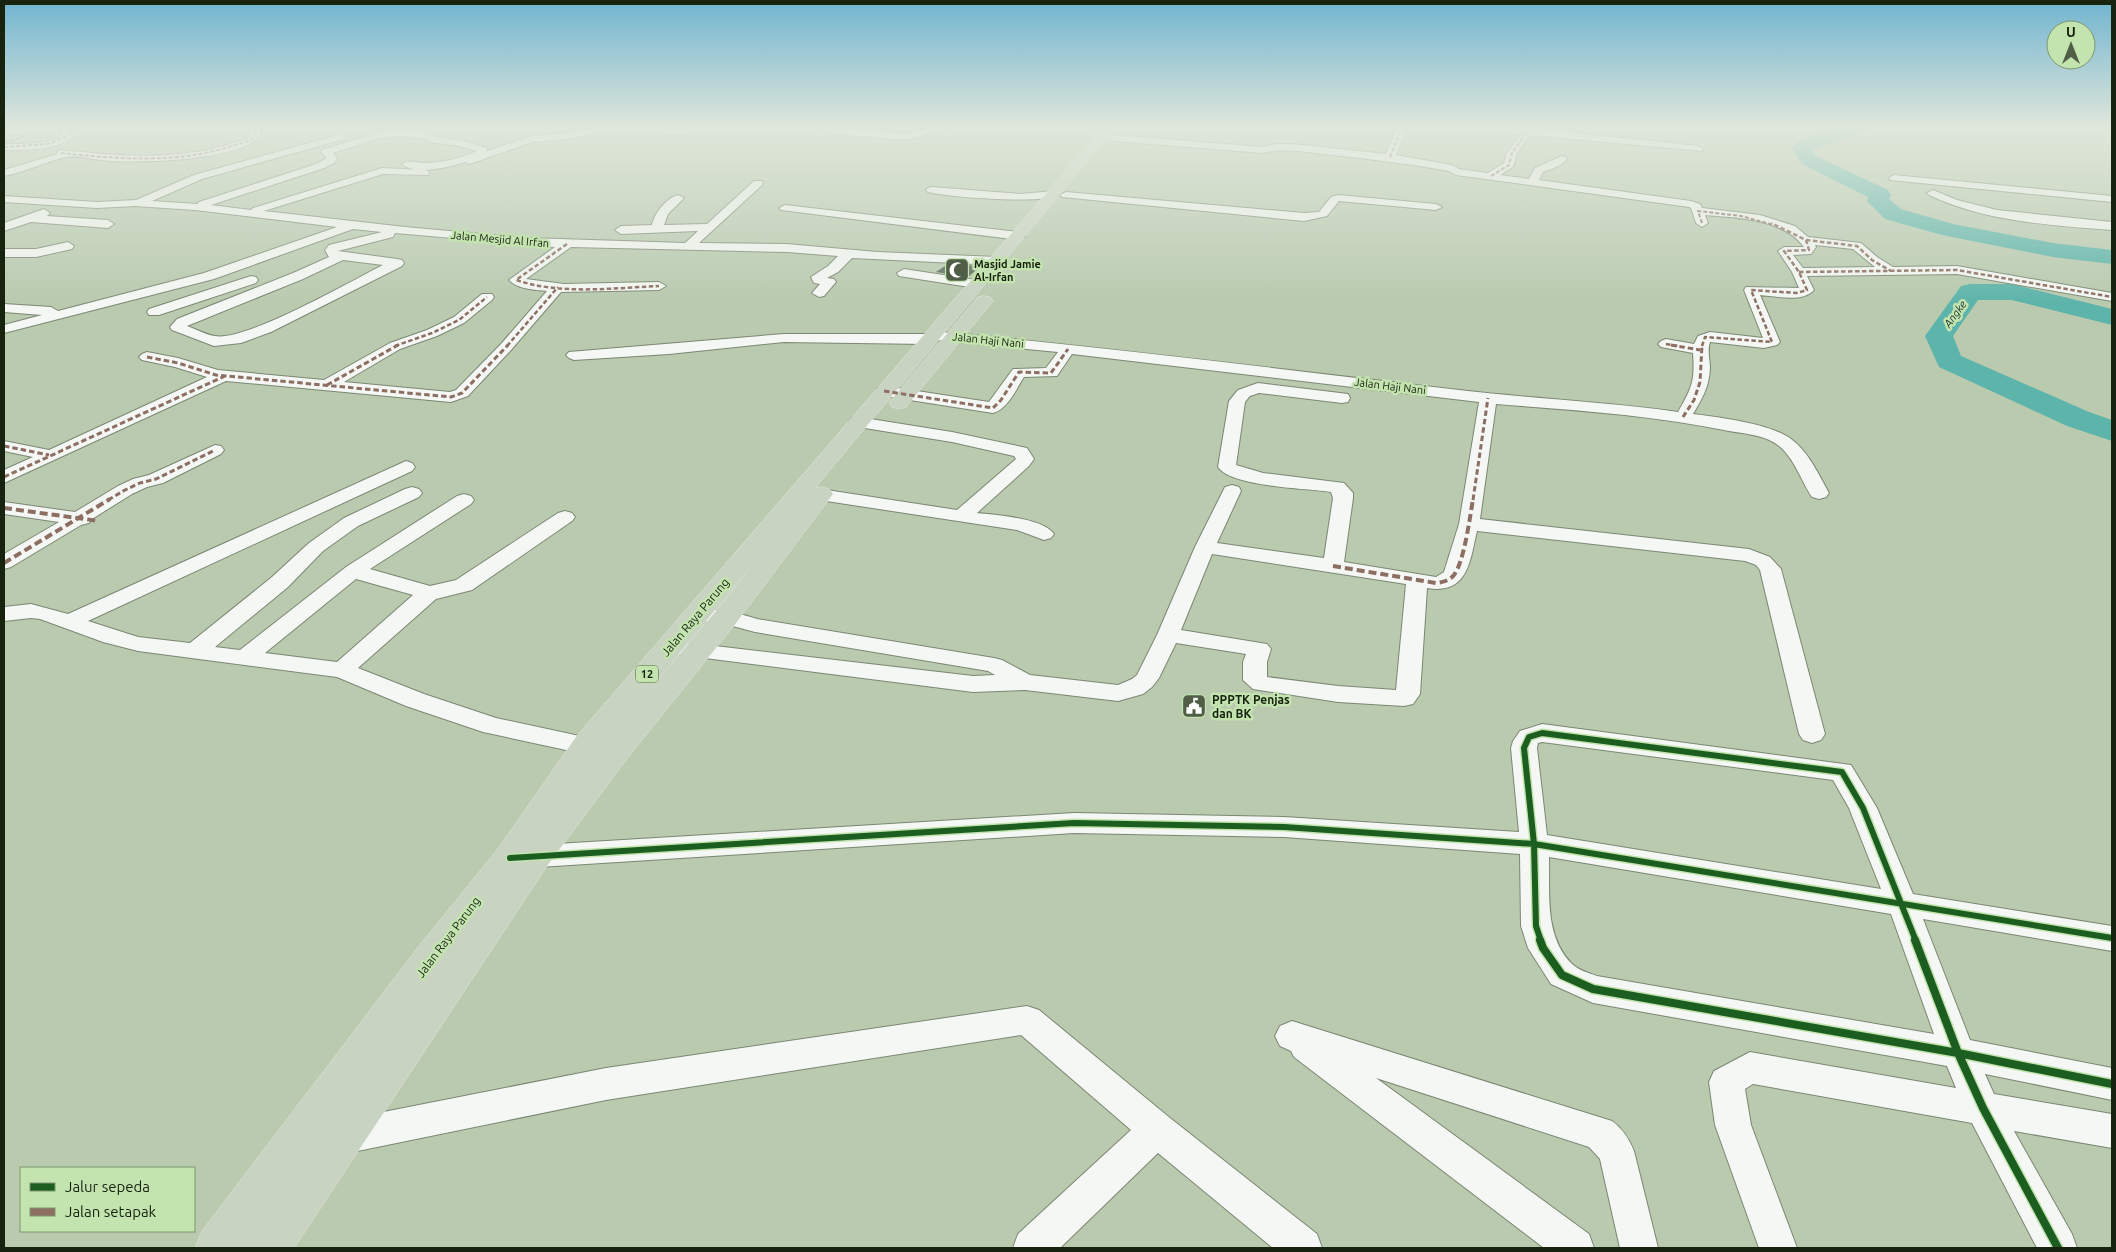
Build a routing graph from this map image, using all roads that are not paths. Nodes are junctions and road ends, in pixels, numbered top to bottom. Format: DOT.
graph roads {
  1 [pos="175,186"];
  2 [pos="258,186"];
  3 [pos="332,186"];
  4 [pos="754,186"];
  5 [pos="1067,186"];
  6 [pos="1567,186"];
  7 [pos="1618,186"];
  8 [pos="1988,186"];
  9 [pos="2046,186"];
  10 [pos="932,190"];
  11 [pos="1906,190"];
  12 [pos="2051,192"];
  13 [pos="1616,193"];
  14 [pos="1060,194"];
  15 [pos="1933,194"];
  16 [pos="678,198"];
  17 [pos="1981,198"];
  18 [pos="2112,198"];
  19 [pos="4,199"];
  20 [pos="135,203"];
  21 [pos="71,204"];
  22 [pos="195,207"];
  23 [pos="1436,207"];
  24 [pos="785,208"];
  25 [pos="1616,208"];
  26 [pos="247,213"];
  27 [pos="30,218"];
  28 [pos="2024,219"];
  29 [pos="2087,223"];
  30 [pos="108,224"];
  31 [pos="357,224"];
  32 [pos="2112,226"];
  33 [pos="4,227"];
  34 [pos="712,227"];
  35 [pos="658,229"];
  36 [pos="621,230"];
  37 [pos="405,231"];
  38 [pos="2037,231"];
  39 [pos="418,232"];
  40 [pos="1019,236"];
  41 [pos="2103,238"];
  42 [pos="1806,240"];
  43 [pos="567,244"];
  44 [pos="68,246"];
  45 [pos="688,247"];
  46 [pos="4,253"];
  47 [pos="336,253"];
  48 [pos="849,254"];
  49 [pos="997,261"];
  50 [pos="1799,272"];
  51 [pos="1891,272"];
  52 [pos="904,273"];
  53 [pos="976,284"];
  54 [pos="659,286"];
  55 [pos="558,287"];
  56 [pos="819,293"];
  57 [pos="487,297"];
  58 [pos="2112,297"];
  59 [pos="4,308"];
  60 [pos="154,312"];
  61 [pos="62,314"];
  62 [pos="4,329"];
  63 [pos="939,337"];
  64 [pos="1666,344"];
  65 [pos="1068,349"];
  66 [pos="1700,350"];
  67 [pos="574,356"];
  68 [pos="147,357"];
  69 [pos="226,376"];
  70 [pos="328,385"];
  71 [pos="895,393"];
  72 [pos="1342,398"];
  73 [pos="1488,398"];
  74 [pos="1683,417"];
  75 [pos="869,424"];
  76 [pos="4,446"];
  77 [pos="215,450"];
  78 [pos="49,455"];
  79 [pos="406,467"];
  80 [pos="4,476"];
  81 [pos="1232,491"];
  82 [pos="1819,493"];
  83 [pos="412,494"];
  84 [pos="820,495"];
  85 [pos="464,500"];
  86 [pos="4,508"];
  87 [pos="963,515"];
  88 [pos="565,517"];
  89 [pos="77,519"];
  90 [pos="99,521"];
  91 [pos="1469,524"];
  92 [pos="1044,534"];
  93 [pos="1205,547"];
  94 [pos="4,563"];
  95 [pos="1333,566"];
  96 [pos="353,571"];
  97 [pos="1417,581"];
  98 [pos="429,593"];
  99 [pos="4,614"];
  100 [pos="696,616"];
  101 [pos="726,617"];
  102 [pos="68,622"];
  103 [pos="1168,635"];
  104 [pos="669,648"];
  105 [pos="195,651"];
  106 [pos="698,652"];
  107 [pos="943,655"];
  108 [pos="245,657"];
  109 [pos="342,670"];
  110 [pos="926,677"];
  111 [pos="1025,682"];
  112 [pos="1812,734"];
  113 [pos="600,749"];
  114 [pos="1534,844"];
  115 [pos="522,857"];
  116 [pos="1902,904"];
  117 [pos="2112,938"];
  118 [pos="1958,1053"];
  119 [pos="2112,1084"];
  120 [pos="1983,1108"];
  121 [pos="1157,1130"];
  122 [pos="2112,1131"];
  123 [pos="343,1137"];
  124 [pos="219,1248"];
  125 [pos="266,1248"];
  126 [pos="1032,1248"];
  127 [pos="1302,1248"];
  128 [pos="1575,1248"];
  129 [pos="1639,1248"];
  130 [pos="1778,1248"];
  131 [pos="2058,1248"];
  1 -- 20 [label="street"];
  2 -- 22 [label="street"];
  3 -- 26 [label="street"];
  4 -- 34 [label="street"];
  5 -- 14 [label="highway, Jalan Raya Parung / 12"];
  6 -- 13 [label="street"];
  7 -- 13 [label="street"];
  8 -- 12 [label="street"];
  9 -- 12 [label="street"];
  10 -- 14 [label="street"];
  11 -- 15 [label="street"];
  12 -- 18 [label="street"];
  12 -- 29 [label="street"];
  13 -- 25 [label="street"];
  13 -- 42 [label="street"];
  14 -- 23 [label="street"];
  14 -- 40 [label="highway, Jalan Raya Parung / 12"];
  14 -- 63 [label="highway, Jalan Raya Parung / 12"];
  15 -- 17 [label="street"];
  15 -- 28 [label="street"];
  16 -- 35 [label="street"];
  19 -- 21 [label="street, Jalan Mesjid Al Irfan"];
  20 -- 21 [label="street, Jalan Mesjid Al Irfan"];
  20 -- 22 [label="street, Jalan Mesjid Al Irfan"];
  21 -- 27 [label="street"];
  22 -- 26 [label="street, Jalan Mesjid Al Irfan"];
  24 -- 40 [label="street"];
  26 -- 31 [label="street, Jalan Mesjid Al Irfan"];
  27 -- 30 [label="street"];
  27 -- 33 [label="street"];
  28 -- 29 [label="street"];
  28 -- 38 [label="street"];
  29 -- 32 [label="street"];
  29 -- 41 [label="street"];
  31 -- 37 [label="street, Jalan Mesjid Al Irfan"];
  31 -- 61 [label="street"];
  34 -- 35 [label="street"];
  34 -- 45 [label="street"];
  35 -- 36 [label="street"];
  37 -- 39 [label="street, Jalan Mesjid Al Irfan"];
  37 -- 47 [label="street"];
  39 -- 43 [label="street, Jalan Mesjid Al Irfan"];
  39 -- 47 [label="street"];
  40 -- 49 [label="highway, Jalan Raya Parung / 12"];
  42 -- 50 [label="street"];
  42 -- 51 [label="street"];
  43 -- 45 [label="street, Jalan Mesjid Al Irfan"];
  43 -- 55 [label="street"];
  44 -- 46 [label="street"];
  45 -- 48 [label="street, Jalan Mesjid Al Irfan"];
  47 -- 47 [label="street"];
  47 -- 60 [label="street"];
  48 -- 49 [label="street, Jalan Mesjid Al Irfan"];
  48 -- 56 [label="street"];
  49 -- 53 [label="highway, Jalan Raya Parung / 12"];
  50 -- 51 [label="street"];
  50 -- 66 [label="street"];
  51 -- 58 [label="street"];
  52 -- 53 [label="street"];
  53 -- 63 [label="highway, Jalan Raya Parung / 12"];
  54 -- 55 [label="street"];
  55 -- 70 [label="street"];
  57 -- 70 [label="street"];
  59 -- 61 [label="street"];
  61 -- 62 [label="street"];
  63 -- 65 [label="street, Jalan Haji Nani"];
  63 -- 67 [label="street, Jalan Haji Nani"];
  63 -- 71 [label="highway, Jalan Raya Parung / 12"];
  64 -- 66 [label="street"];
  65 -- 71 [label="street"];
  65 -- 73 [label="street, Jalan Haji Nani"];
  66 -- 74 [label="street"];
  68 -- 69 [label="street"];
  69 -- 70 [label="street"];
  69 -- 78 [label="street"];
  71 -- 75 [label="highway, Jalan Raya Parung / 12"];
  72 -- 95 [label="street"];
  73 -- 74 [label="street, Jalan Haji Nani"];
  73 -- 91 [label="street"];
  74 -- 82 [label="street, Jalan Haji Nani"];
  75 -- 84 [label="highway, Jalan Raya Parung / 12"];
  75 -- 87 [label="street"];
  75 -- 100 [label="highway, Jalan Raya Parung / 12"];
  76 -- 78 [label="street"];
  77 -- 89 [label="street"];
  78 -- 80 [label="street"];
  79 -- 102 [label="street"];
  81 -- 93 [label="street"];
  83 -- 105 [label="street"];
  84 -- 87 [label="street"];
  84 -- 101 [label="highway, Jalan Raya Parung / 12"];
  85 -- 96 [label="street"];
  86 -- 89 [label="street"];
  87 -- 92 [label="street"];
  88 -- 98 [label="street"];
  89 -- 90 [label="street"];
  89 -- 94 [label="street"];
  91 -- 97 [label="street"];
  91 -- 112 [label="street"];
  93 -- 95 [label="street"];
  93 -- 103 [label="street"];
  95 -- 97 [label="street"];
  96 -- 98 [label="street"];
  96 -- 108 [label="street"];
  97 -- 103 [label="street"];
  98 -- 109 [label="street"];
  99 -- 102 [label="street"];
  100 -- 101 [label="street"];
  100 -- 104 [label="highway, Jalan Raya Parung / 12"];
  101 -- 106 [label="highway, Jalan Raya Parung / 12"];
  101 -- 107 [label="street"];
  102 -- 105 [label="street"];
  103 -- 111 [label="street"];
  104 -- 106 [label="street"];
  104 -- 113 [label="highway, Jalan Raya Parung / 12"];
  105 -- 108 [label="street"];
  106 -- 110 [label="street"];
  106 -- 113 [label="highway, Jalan Raya Parung / 12"];
  107 -- 110 [label="street"];
  107 -- 111 [label="street"];
  108 -- 109 [label="street"];
  109 -- 113 [label="street"];
  110 -- 111 [label="street"];
  113 -- 115 [label="highway, Jalan Raya Parung / 12"];
  114 -- 115 [label="street"];
  114 -- 116 [label="street"];
  114 -- 116 [label="street"];
  114 -- 118 [label="street"];
  115 -- 123 [label="highway, Jalan Raya Parung / 12"];
  115 -- 124 [label="highway, Jalan Raya Parung / 12"];
  116 -- 117 [label="street"];
  116 -- 118 [label="street"];
  118 -- 119 [label="street"];
  118 -- 120 [label="street"];
  120 -- 122 [label="street"];
  120 -- 130 [label="street"];
  120 -- 131 [label="street"];
  121 -- 123 [label="street"];
  121 -- 126 [label="street"];
  121 -- 127 [label="street"];
  123 -- 125 [label="highway, Jalan Raya Parung / 12"];
  128 -- 129 [label="street"];
}
